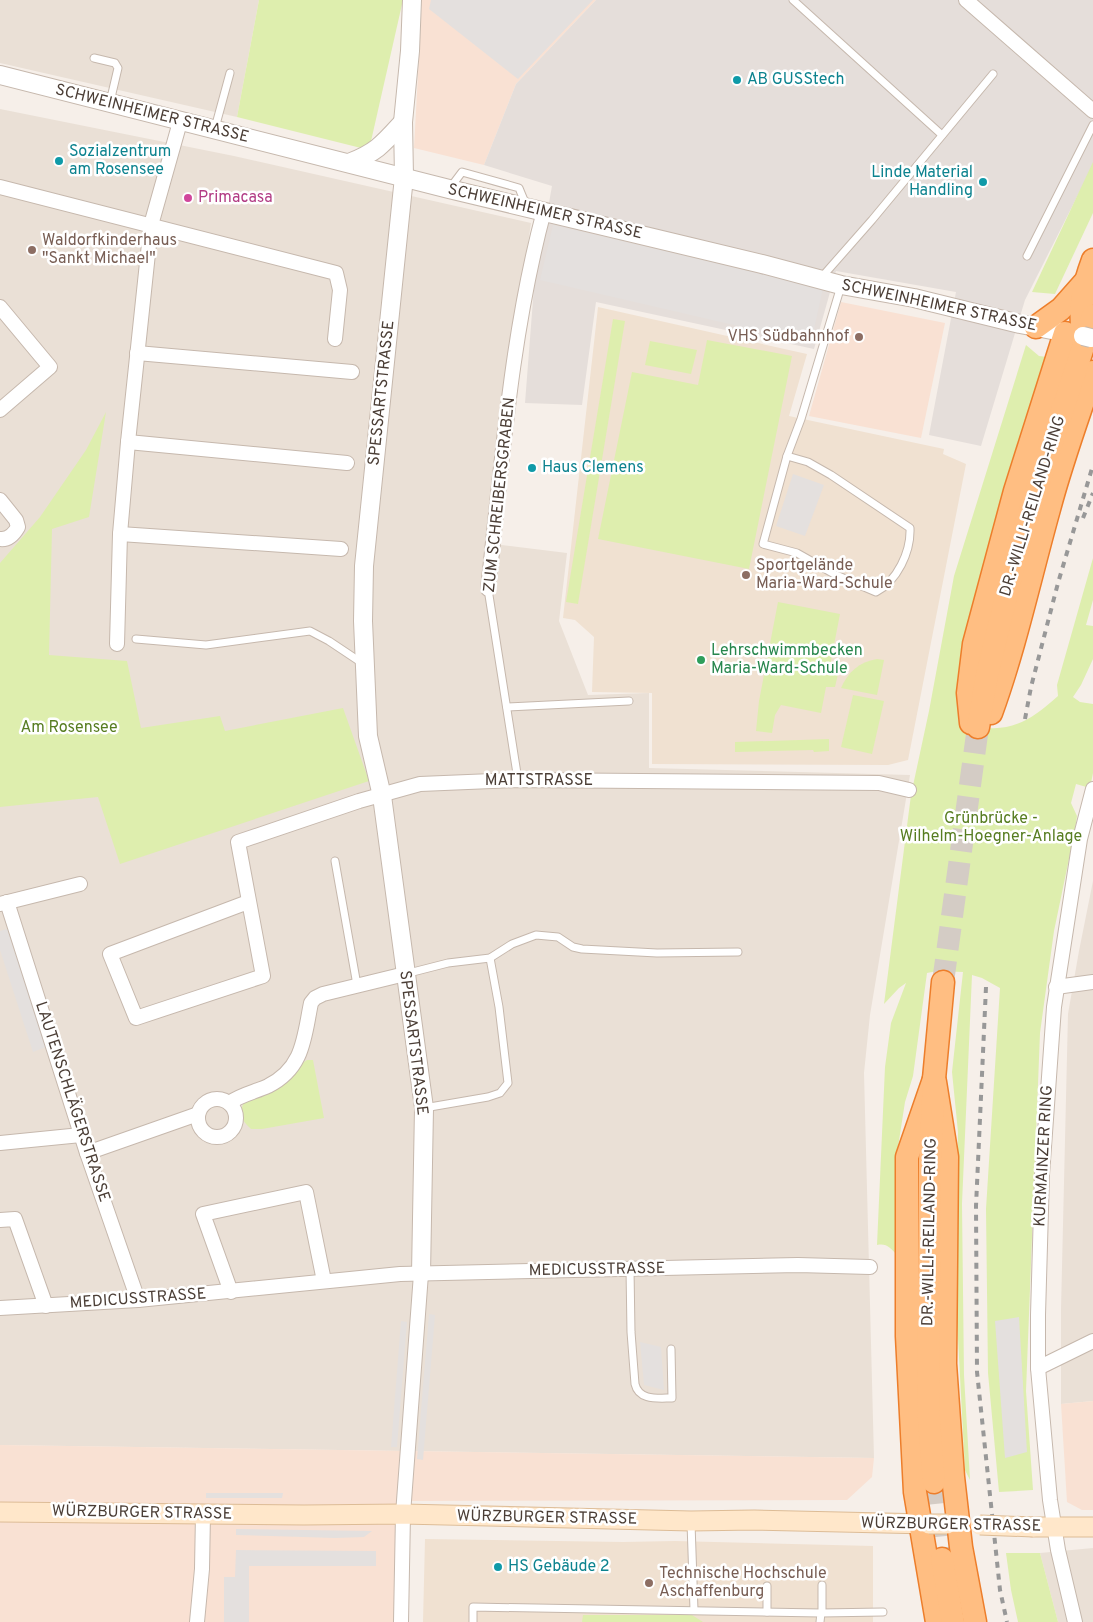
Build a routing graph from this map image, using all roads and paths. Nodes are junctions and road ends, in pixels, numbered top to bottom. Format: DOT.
graph roads {
  1 [pos="412,0"];
  2 [pos="793,0"];
  3 [pos="966,0"];
  4 [pos="94,58"];
  5 [pos="230,73"];
  6 [pos="993,74"];
  7 [pos="0,75"];
  8 [pos="110,104"];
  9 [pos="1093,111"];
  10 [pos="180,122"];
  11 [pos="403,122"];
  12 [pos="1093,125"];
  13 [pos="214,130"];
  14 [pos="942,135"];
  15 [pos="349,163"];
  16 [pos="404,176"];
  17 [pos="0,187"];
  18 [pos="535,209"];
  19 [pos="151,225"];
  20 [pos="1027,256"];
  21 [pos="1093,260"];
  22 [pos="819,280"];
  23 [pos="1084,283"];
  24 [pos="841,285"];
  25 [pos="0,307"];
  26 [pos="1036,327"];
  27 [pos="1083,330"];
  28 [pos="335,339"];
  29 [pos="137,353"];
  30 [pos="352,372"];
  31 [pos="1093,372"];
  32 [pos="0,410"];
  33 [pos="128,442"];
  34 [pos="787,456"];
  35 [pos="347,463"];
  36 [pos="0,500"];
  37 [pos="120,534"];
  38 [pos="0,539"];
  39 [pos="341,549"];
  40 [pos="488,589"];
  41 [pos="136,639"];
  42 [pos="117,644"];
  43 [pos="365,664"];
  44 [pos="629,701"];
  45 [pos="507,707"];
  46 [pos="978,727"];
  47 [pos="518,780"];
  48 [pos="1093,788"];
  49 [pos="909,790"];
  50 [pos="382,796"];
  51 [pos="335,861"];
  52 [pos="80,884"];
  53 [pos="248,902"];
  54 [pos="4,903"];
  55 [pos="738,952"];
  56 [pos="490,958"];
  57 [pos="405,974"];
  58 [pos="943,982"];
  59 [pos="1093,982"];
  60 [pos="357,985"];
  61 [pos="1056,988"];
  62 [pos="934,1078"];
  63 [pos="229,1102"];
  64 [pos="424,1108"];
  65 [pos="198,1114"];
  66 [pos="81,1135"];
  67 [pos="0,1143"];
  68 [pos="87,1153"];
  69 [pos="0,1220"];
  70 [pos="870,1267"];
  71 [pos="630,1269"];
  72 [pos="421,1274"];
  73 [pos="324,1281"];
  74 [pos="230,1292"];
  75 [pos="138,1300"];
  76 [pos="46,1306"];
  77 [pos="0,1308"];
  78 [pos="1093,1341"];
  79 [pos="671,1349"];
  80 [pos="1038,1368"];
  81 [pos="934,1482"];
  82 [pos="0,1512"];
  83 [pos="203,1514"];
  84 [pos="402,1514"];
  85 [pos="691,1522"];
  86 [pos="947,1524"];
  87 [pos="1055,1527"];
  88 [pos="1093,1527"];
  89 [pos="942,1559"];
  90 [pos="822,1585"];
  91 [pos="767,1586"];
  92 [pos="694,1610"];
  93 [pos="767,1612"];
  94 [pos="883,1612"];
  95 [pos="822,1613"];
  96 [pos="197,1622"];
  97 [pos="401,1622"];
  98 [pos="473,1622"];
  99 [pos="820,1622"];
  100 [pos="936,1622"];
  101 [pos="954,1622"];
  102 [pos="975,1622"];
  103 [pos="1075,1622"];
  1 -- 11 [label="street, SPESSARTSTRASSE"];
  2 -- 14 [label="lane"];
  3 -- 9 [label="street"];
  4 -- 8 [label="lane"];
  5 -- 13 [label="lane"];
  6 -- 14 [label="lane"];
  7 -- 8 [label="street, SCHWEINHEIMER STRASSE"];
  8 -- 10 [label="street, SCHWEINHEIMER STRASSE"];
  10 -- 13 [label="street, SCHWEINHEIMER STRASSE"];
  10 -- 19 [label="street"];
  11 -- 15 [label="street"];
  11 -- 16 [label="street, SPESSARTSTRASSE"];
  12 -- 20 [label="lane"];
  13 -- 15 [label="street, SCHWEINHEIMER STRASSE"];
  14 -- 22 [label="lane"];
  15 -- 16 [label="street, SCHWEINHEIMER STRASSE"];
  16 -- 18 [label="street, SCHWEINHEIMER STRASSE"];
  16 -- 43 [label="street, SPESSARTSTRASSE"];
  17 -- 19 [label="street"];
  18 -- 22 [label="street, SCHWEINHEIMER STRASSE"];
  18 -- 40 [label="street, ZUM SCHREIBERSGRABEN"];
  19 -- 28 [label="street"];
  19 -- 29 [label="street"];
  21 -- 23 [label="highway"];
  22 -- 24 [label="street, SCHWEINHEIMER STRASSE"];
  23 -- 26 [label="highway"];
  23 -- 27 [label="highway"];
  24 -- 26 [label="street, SCHWEINHEIMER STRASSE"];
  24 -- 34 [label="lane"];
  25 -- 32 [label="street"];
  26 -- 27 [label="street, SCHWEINHEIMER STRASSE"];
  27 -- 46 [label="highway, DR.-WILLI-REILAND-RING"];
  27 -- 46 [label="highway"];
  29 -- 30 [label="street"];
  29 -- 33 [label="street"];
  31 -- 46 [label="highway"];
  33 -- 35 [label="street"];
  33 -- 37 [label="street"];
  34 -- 34 [label="lane"];
  36 -- 38 [label="street"];
  37 -- 39 [label="street"];
  37 -- 42 [label="street"];
  40 -- 45 [label="lane, ZUM SCHREIBERSGRABEN"];
  41 -- 43 [label="lane"];
  43 -- 50 [label="street, SPESSARTSTRASSE"];
  44 -- 45 [label="lane"];
  45 -- 47 [label="lane, ZUM SCHREIBERSGRABEN"];
  47 -- 49 [label="street, MATTSTRASSE"];
  47 -- 50 [label="street, MATTSTRASSE"];
  48 -- 61 [label="street, KURMAINZER RING"];
  50 -- 53 [label="street, MATTSTRASSE"];
  50 -- 57 [label="street, SPESSARTSTRASSE"];
  51 -- 60 [label="lane"];
  52 -- 54 [label="street"];
  53 -- 53 [label="street, MATTSTRASSE"];
  54 -- 66 [label="street, LAUTENSCHLÄGERSTRASSE"];
  55 -- 56 [label="lane"];
  56 -- 57 [label="lane"];
  56 -- 64 [label="lane"];
  57 -- 60 [label="street"];
  57 -- 64 [label="street, SPESSARTSTRASSE"];
  58 -- 62 [label="highway, DR.-WILLI-REILAND-RING"];
  59 -- 61 [label="street"];
  60 -- 63 [label="street"];
  61 -- 80 [label="street, KURMAINZER RING"];
  62 -- 81 [label="highway, DR.-WILLI-REILAND-RING"];
  62 -- 86 [label="highway"];
  62 -- 86 [label="highway"];
  63 -- 65 [label="street"];
  63 -- 65 [label="street"];
  64 -- 72 [label="street, SPESSARTSTRASSE"];
  65 -- 68 [label="street"];
  66 -- 67 [label="street"];
  66 -- 68 [label="street, LAUTENSCHLÄGERSTRASSE"];
  68 -- 75 [label="street, LAUTENSCHLÄGERSTRASSE"];
  69 -- 76 [label="street, MEDICUSSTRASSE"];
  70 -- 71 [label="street, MEDICUSSTRASSE"];
  71 -- 72 [label="street, MEDICUSSTRASSE"];
  71 -- 79 [label="lane"];
  72 -- 73 [label="street, MEDICUSSTRASSE"];
  72 -- 84 [label="street, SPESSARTSTRASSE"];
  73 -- 74 [label="street, MEDICUSSTRASSE"];
  73 -- 74 [label="street, MEDICUSSTRASSE"];
  74 -- 75 [label="street, MEDICUSSTRASSE"];
  75 -- 76 [label="street, MEDICUSSTRASSE"];
  76 -- 77 [label="street, MEDICUSSTRASSE"];
  78 -- 80 [label="street"];
  80 -- 87 [label="street, KURMAINZER RING"];
  82 -- 83 [label="main road, WÜRZBURGER STRASSE"];
  83 -- 84 [label="main road, WÜRZBURGER STRASSE"];
  83 -- 96 [label="street"];
  84 -- 85 [label="main road, WÜRZBURGER STRASSE"];
  84 -- 97 [label="street, SPESSARTSTRASSE"];
  85 -- 86 [label="main road, WÜRZBURGER STRASSE"];
  85 -- 92 [label="lane"];
  86 -- 87 [label="main road, WÜRZBURGER STRASSE, bridge"];
  86 -- 100 [label="highway"];
  86 -- 102 [label="highway"];
  87 -- 88 [label="main road, WÜRZBURGER STRASSE"];
  87 -- 103 [label="street, KURMAINZER RING"];
  89 -- 101 [label="highway"];
  90 -- 95 [label="lane"];
  91 -- 93 [label="lane"];
  92 -- 93 [label="lane"];
  92 -- 98 [label="lane"];
  93 -- 95 [label="lane"];
  94 -- 95 [label="lane"];
  95 -- 99 [label="lane"];
}
